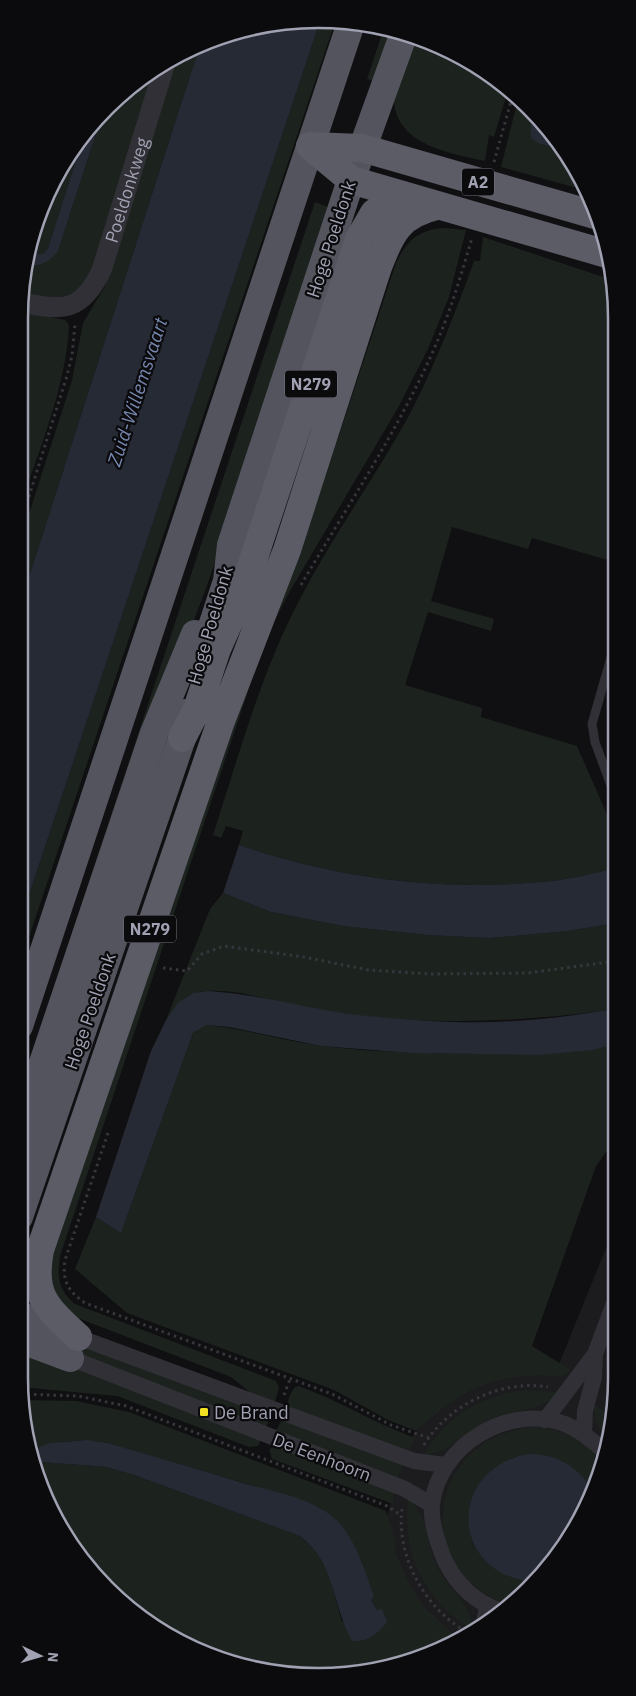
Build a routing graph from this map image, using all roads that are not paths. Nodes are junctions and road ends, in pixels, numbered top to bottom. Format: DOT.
graph roads {
  1 [pos="349,29"];
  2 [pos="402,40"];
  3 [pos="162,73"];
  4 [pos="310,146"];
  5 [pos="362,148"];
  6 [pos="351,180"];
  7 [pos="404,195"];
  8 [pos="437,206"];
  9 [pos="588,212"];
  10 [pos="601,252"];
  11 [pos="28,303"];
  12 [pos="231,545"];
  13 [pos="608,668"];
  14 [pos="182,738"];
  15 [pos="608,777"];
  16 [pos="28,999"];
  17 [pos="28,1107"];
  18 [pos="28,1191"];
  19 [pos="28,1319"];
  20 [pos="608,1320"];
  21 [pos="28,1340"];
  22 [pos="74,1347"];
  23 [pos="596,1354"];
  24 [pos="544,1420"];
  25 [pos="584,1434"];
  26 [pos="600,1447"];
  27 [pos="446,1465"];
  28 [pos="432,1505"];
  29 [pos="494,1609"];
  1 -- 4 [label="highway"];
  2 -- 5 [label="highway, Hoge Poeldonk / N279"];
  3 -- 11 [label="street, Poeldonkweg"];
  4 -- 5 [label="highway, A2"];
  4 -- 6 [label="highway, A2"];
  4 -- 16 [label="highway"];
  5 -- 6 [label="highway, Hoge Poeldonk / N279"];
  5 -- 9 [label="highway, A2"];
  6 -- 7 [label="highway, A2"];
  6 -- 12 [label="highway, Hoge Poeldonk / N279"];
  7 -- 8 [label="highway, A2"];
  7 -- 14 [label="highway, N279"];
  8 -- 10 [label="highway, A2"];
  8 -- 22 [label="highway, N279"];
  12 -- 14 [label="highway, Hoge Poeldonk / N279"];
  12 -- 17 [label="highway, N279"];
  13 -- 15 [label="lane"];
  14 -- 18 [label="highway, Hoge Poeldonk / N279"];
  19 -- 22 [label="highway"];
  20 -- 23 [label="street"];
  21 -- 22 [label="highway"];
  22 -- 27 [label="street, De Eenhoorn"];
  22 -- 28 [label="street, De Eenhoorn"];
  23 -- 24 [label="street"];
  23 -- 25 [label="street"];
  24 -- 25 [label="street"];
  24 -- 27 [label="street"];
  25 -- 26 [label="street"];
  27 -- 28 [label="street"];
  28 -- 29 [label="street"];
}
